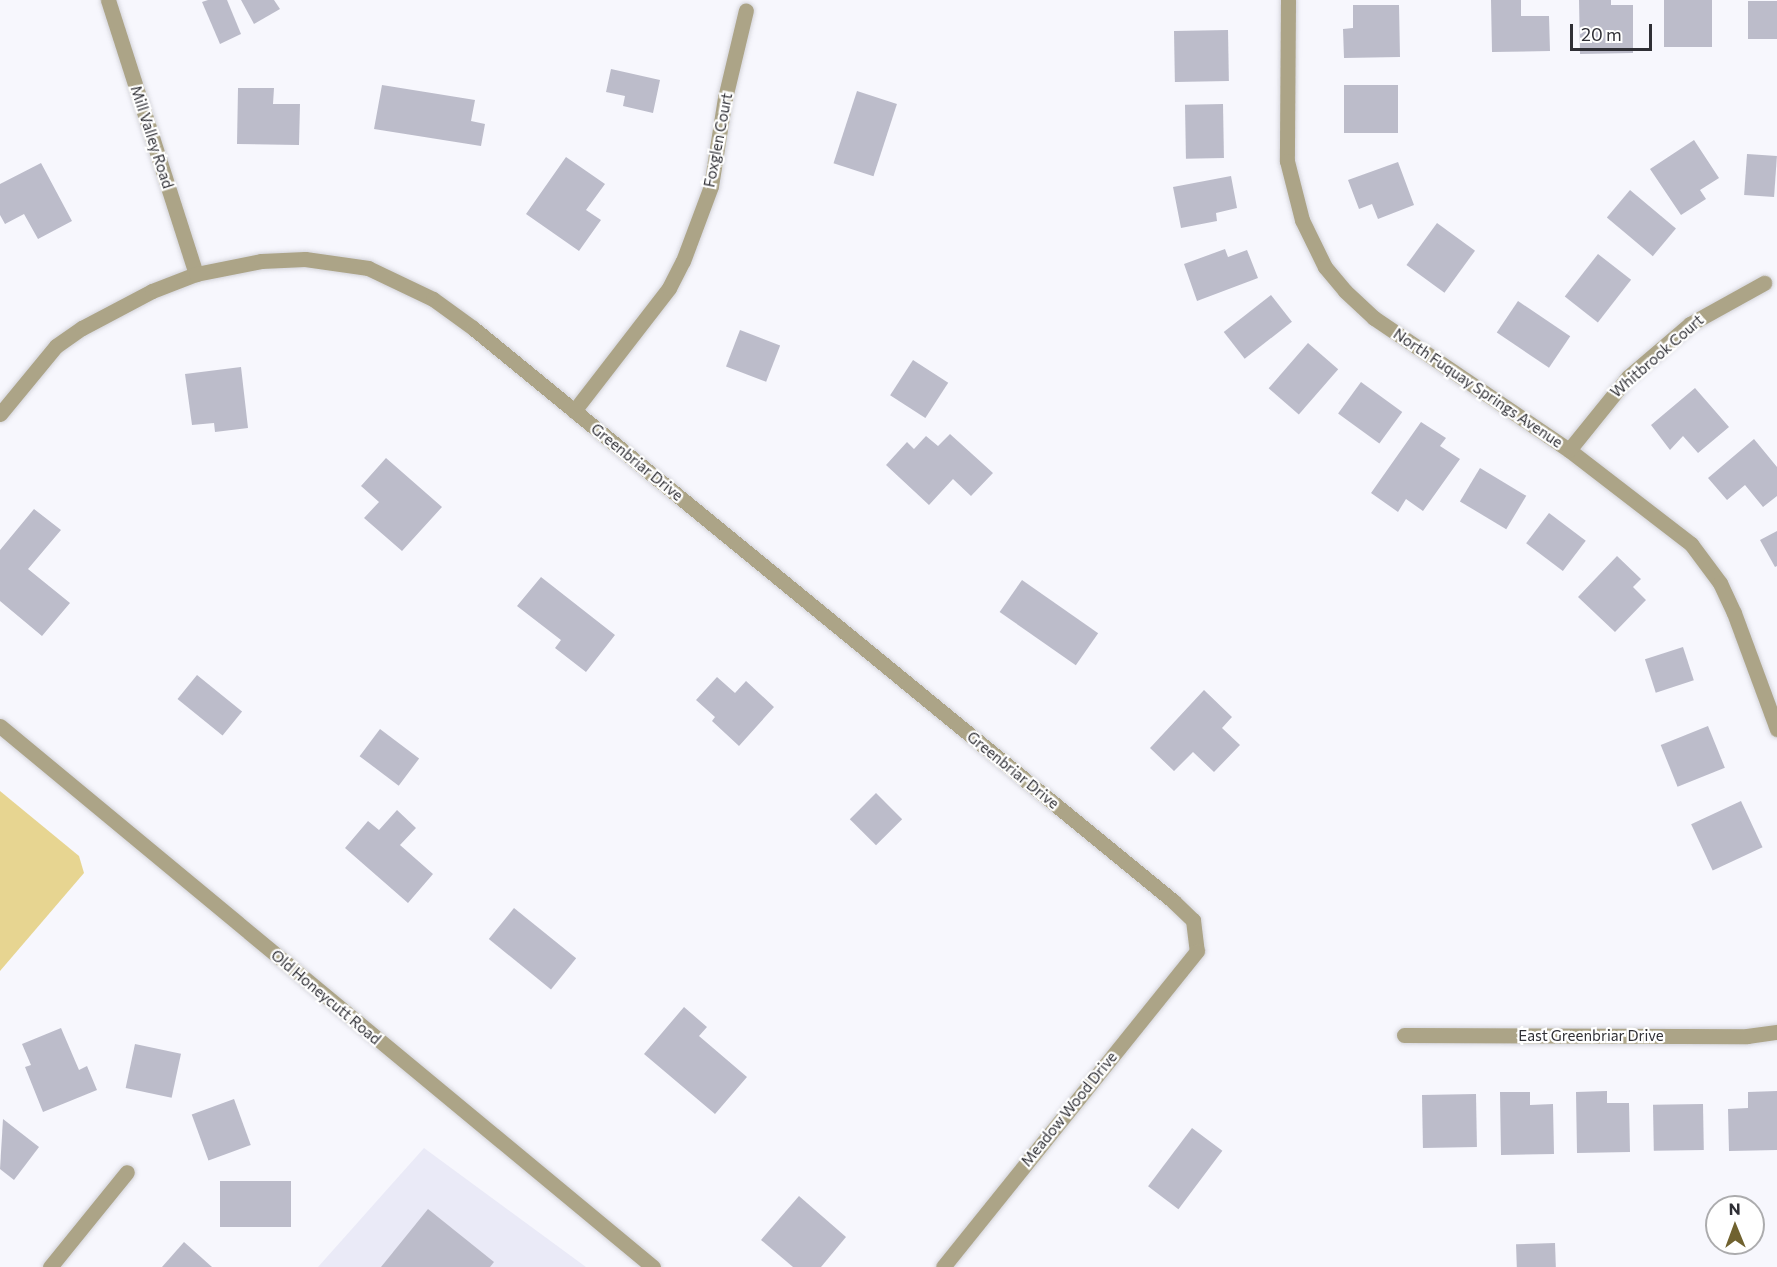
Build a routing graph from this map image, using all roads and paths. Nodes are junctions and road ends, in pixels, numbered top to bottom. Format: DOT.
graph roads {
  1 [pos="108,0"];
  2 [pos="1288,0"];
  3 [pos="746,10"];
  4 [pos="196,274"];
  5 [pos="1764,283"];
  6 [pos="574,411"];
  7 [pos="0,414"];
  8 [pos="1569,450"];
  9 [pos="0,726"];
  10 [pos="1777,729"];
  11 [pos="1197,951"];
  12 [pos="1777,1032"];
  13 [pos="1404,1035"];
  14 [pos="127,1172"];
  15 [pos="50,1267"];
  16 [pos="652,1267"];
  17 [pos="943,1267"];
  1 -- 4 [label="street, Mill Valley Road"];
  2 -- 8 [label="street, North Fuquay Springs Avenue"];
  3 -- 6 [label="street, Foxglen Court"];
  4 -- 6 [label="street, Greenbriar Drive"];
  4 -- 7 [label="street, Greenbriar Drive"];
  5 -- 8 [label="street, Whitbrook Court"];
  6 -- 11 [label="street, Greenbriar Drive"];
  8 -- 10 [label="street, North Fuquay Springs Avenue"];
  9 -- 16 [label="street, Old Honeycutt Road"];
  11 -- 17 [label="street, Meadow Wood Drive"];
  12 -- 13 [label="street, East Greenbriar Drive"];
  14 -- 15 [label="street"];
}
